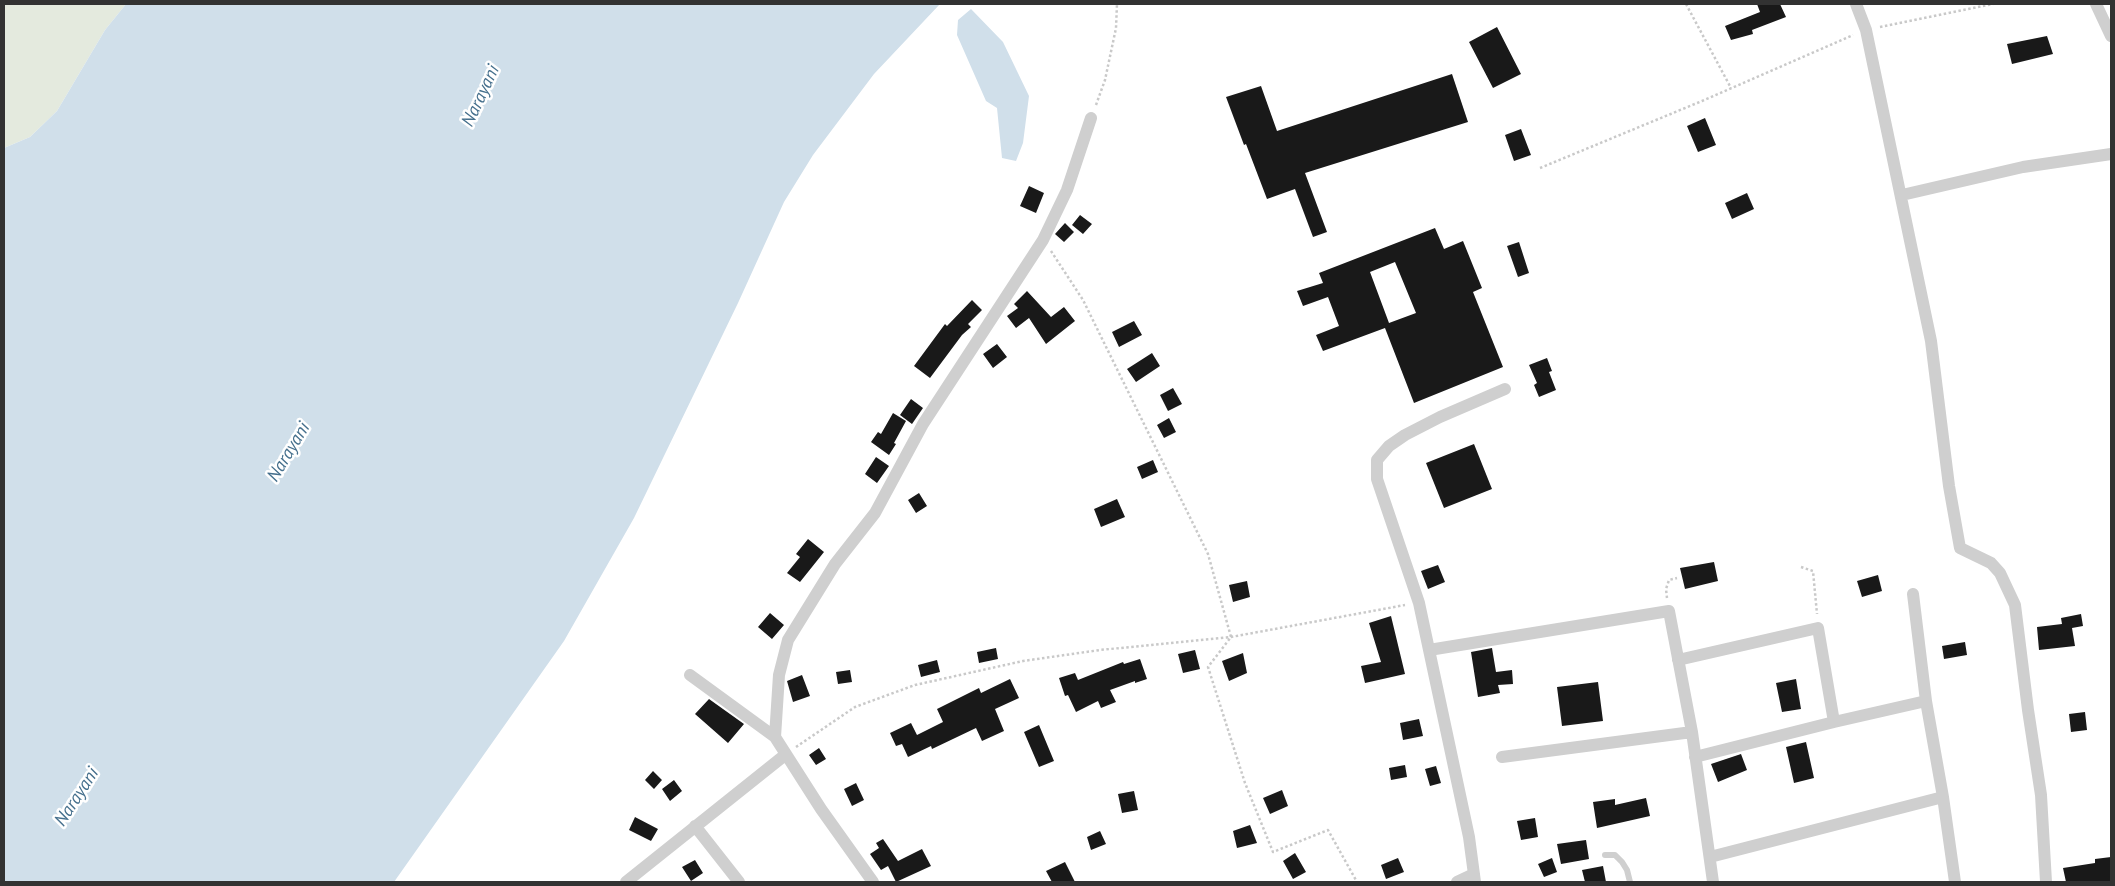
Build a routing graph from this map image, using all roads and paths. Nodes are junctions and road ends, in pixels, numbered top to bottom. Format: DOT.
graph roads {
  1 [pos="1116,4"];
  2 [pos="1686,4"];
  3 [pos="1856,4"];
  4 [pos="1993,4"];
  5 [pos="2096,4"];
  6 [pos="1866,30"];
  7 [pos="2111,36"];
  8 [pos="1731,88"];
  9 [pos="1091,118"];
  10 [pos="2111,154"];
  11 [pos="1540,168"];
  12 [pos="1902,195"];
  13 [pos="1043,240"];
  14 [pos="1505,389"];
  15 [pos="1801,568"];
  16 [pos="1677,578"];
  17 [pos="1913,594"];
  18 [pos="1419,603"];
  19 [pos="1669,611"];
  20 [pos="1818,628"];
  21 [pos="1232,638"];
  22 [pos="1429,650"];
  23 [pos="1678,660"];
  24 [pos="690,675"];
  25 [pos="1926,701"];
  26 [pos="1834,722"];
  27 [pos="1692,732"];
  28 [pos="775,737"];
  29 [pos="785,755"];
  30 [pos="1502,757"];
  31 [pos="1695,757"];
  32 [pos="1943,797"];
  33 [pos="695,826"];
  34 [pos="1605,855"];
  35 [pos="1710,857"];
  36 [pos="1474,878"];
  37 [pos="626,882"];
  38 [pos="740,882"];
  39 [pos="873,882"];
  40 [pos="1357,882"];
  41 [pos="1456,882"];
  42 [pos="1630,882"];
  43 [pos="1713,882"];
  44 [pos="1955,882"];
  45 [pos="2046,882"];
  1 -- 9 [label="path"];
  2 -- 8 [label="path"];
  3 -- 6 [label="street"];
  4 -- 6 [label="path"];
  5 -- 7 [label="street"];
  6 -- 8 [label="path"];
  6 -- 12 [label="street"];
  8 -- 11 [label="path"];
  9 -- 13 [label="street"];
  10 -- 12 [label="street"];
  12 -- 45 [label="street"];
  13 -- 21 [label="path"];
  13 -- 28 [label="street"];
  14 -- 18 [label="street"];
  15 -- 20 [label="path"];
  16 -- 19 [label="path"];
  17 -- 25 [label="street"];
  18 -- 21 [label="path"];
  18 -- 22 [label="street"];
  19 -- 22 [label="street"];
  19 -- 23 [label="street"];
  20 -- 23 [label="street"];
  20 -- 26 [label="street"];
  21 -- 29 [label="path"];
  21 -- 40 [label="path"];
  22 -- 36 [label="street"];
  23 -- 27 [label="street"];
  24 -- 28 [label="street"];
  25 -- 26 [label="street"];
  25 -- 32 [label="street"];
  26 -- 31 [label="street"];
  27 -- 30 [label="street"];
  27 -- 31 [label="street"];
  28 -- 29 [label="street"];
  29 -- 33 [label="street"];
  29 -- 39 [label="street"];
  31 -- 35 [label="street"];
  32 -- 35 [label="street"];
  32 -- 44 [label="street"];
  33 -- 37 [label="street"];
  33 -- 38 [label="street"];
  34 -- 42 [label="lane"];
  35 -- 43 [label="street"];
  36 -- 41 [label="street"];
}
